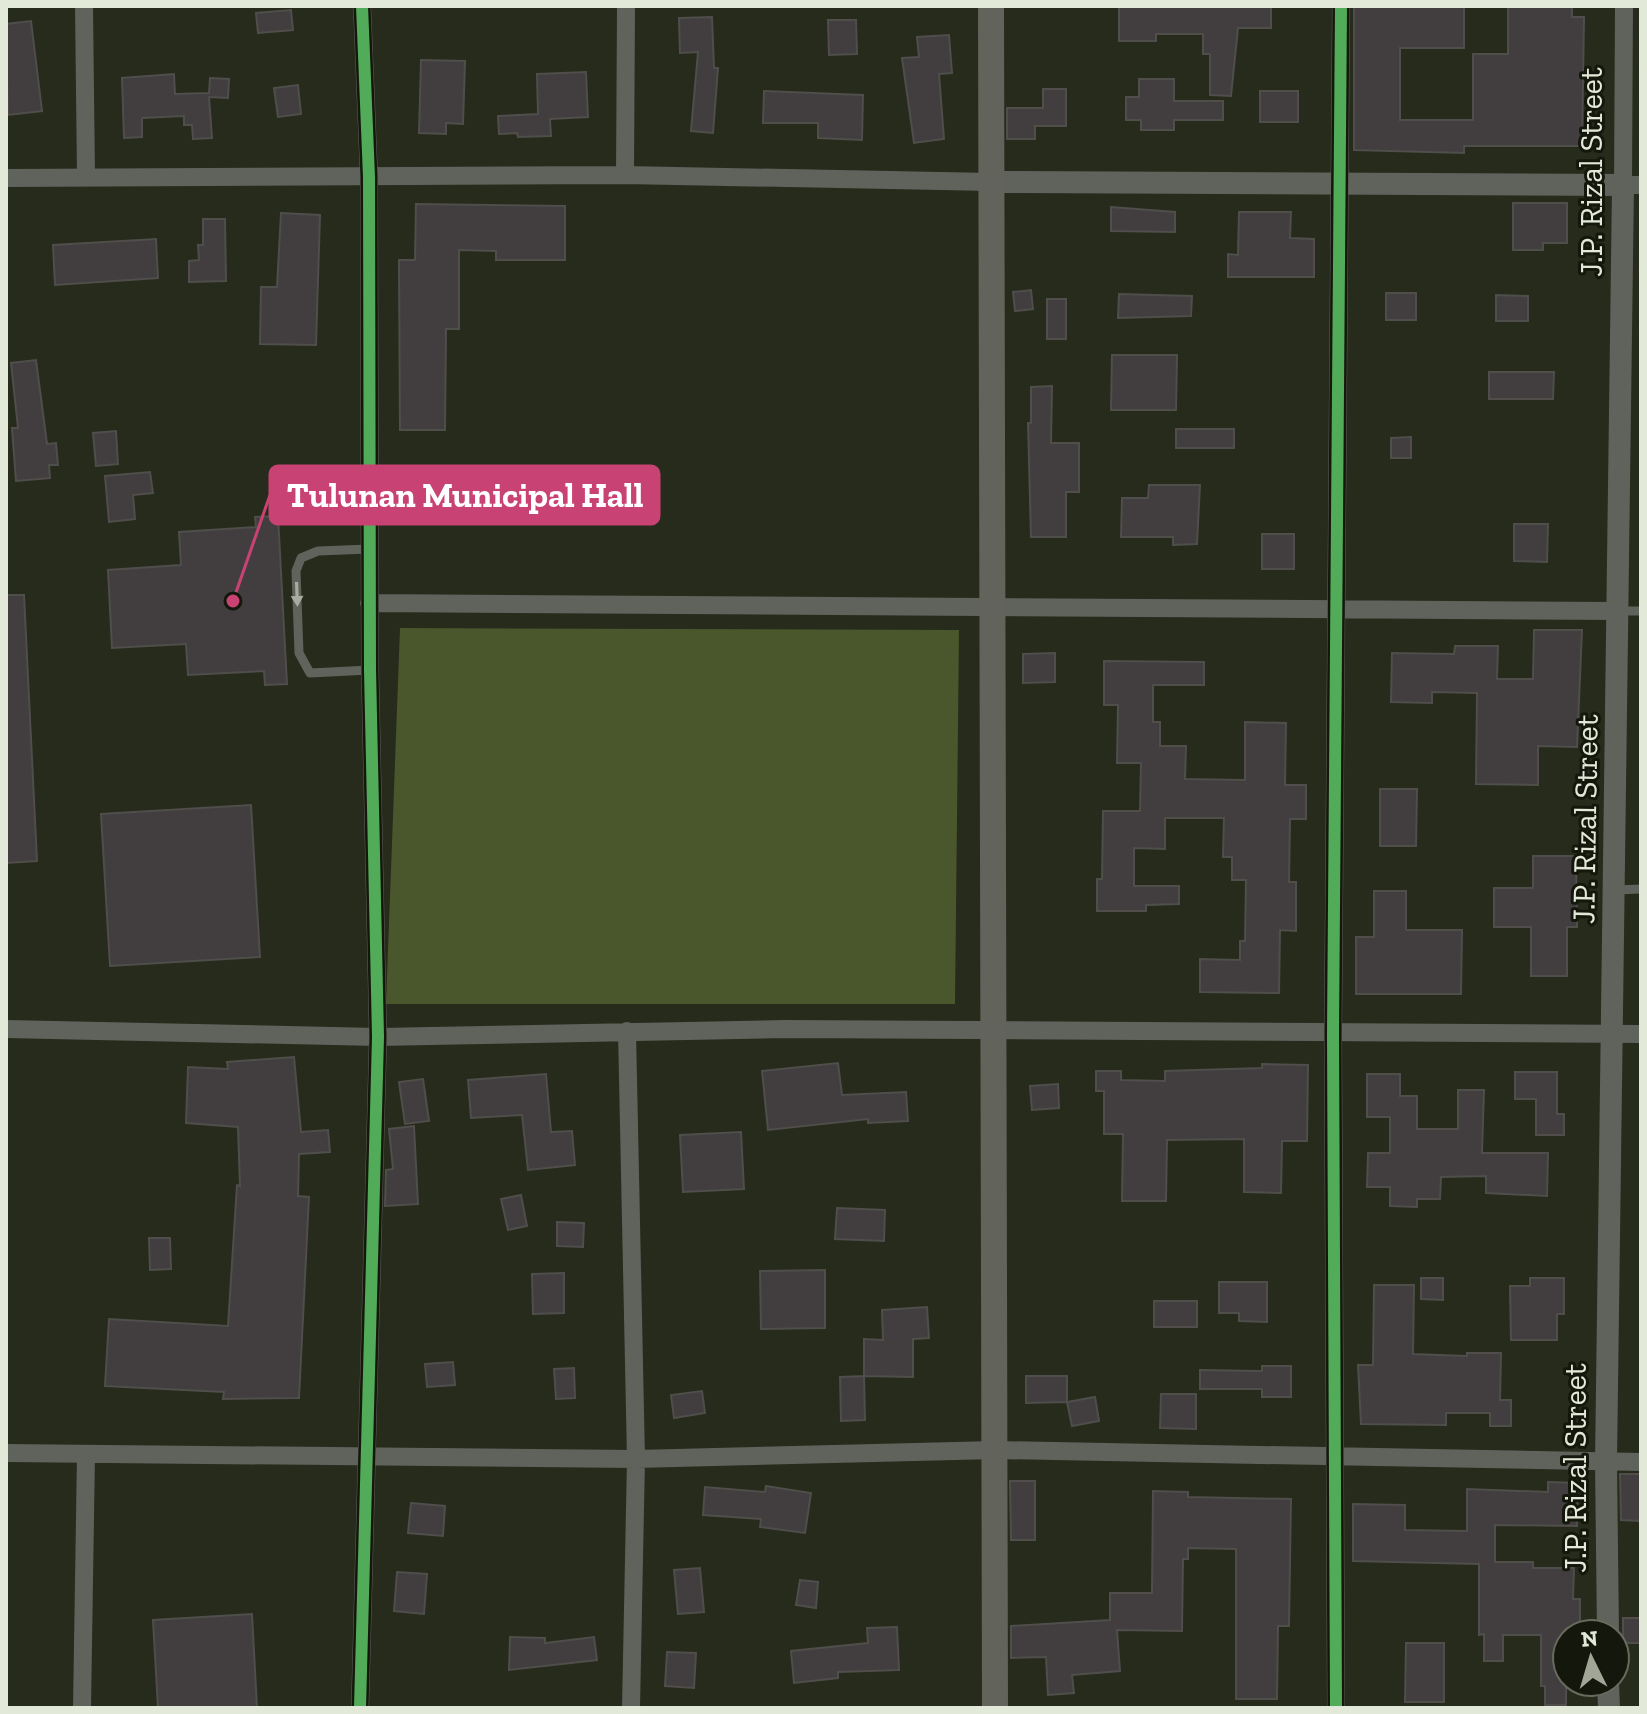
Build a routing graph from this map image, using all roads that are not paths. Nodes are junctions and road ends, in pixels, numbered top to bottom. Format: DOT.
graph roads {
  1 [pos="84,6"];
  2 [pos="362,6"];
  3 [pos="626,6"];
  4 [pos="991,6"];
  5 [pos="1341,6"];
  6 [pos="1624,6"];
  7 [pos="625,175"];
  8 [pos="86,177"];
  9 [pos="369,177"];
  10 [pos="6,178"];
  11 [pos="992,182"];
  12 [pos="1340,184"];
  13 [pos="1632,185"];
  14 [pos="369,549"];
  15 [pos="369,603"];
  16 [pos="993,606"];
  17 [pos="1336,608"];
  18 [pos="1630,611"];
  19 [pos="370,670"];
  20 [pos="1641,889"];
  21 [pos="1616,890"];
  22 [pos="6,1029"];
  23 [pos="627,1031"];
  24 [pos="995,1032"];
  25 [pos="1333,1034"];
  26 [pos="1612,1034"];
  27 [pos="1641,1034"];
  28 [pos="378,1037"];
  29 [pos="996,1450"];
  30 [pos="6,1453"];
  31 [pos="86,1454"];
  32 [pos="368,1457"];
  33 [pos="1337,1457"];
  34 [pos="636,1459"];
  35 [pos="1606,1462"];
  36 [pos="1641,1462"];
  37 [pos="1608,1618"];
  38 [pos="82,1708"];
  39 [pos="360,1708"];
  40 [pos="631,1708"];
  41 [pos="995,1708"];
  42 [pos="1336,1708"];
  1 -- 8 [label="street"];
  2 -- 9 [label="street"];
  3 -- 7 [label="street"];
  4 -- 11 [label="main road"];
  5 -- 12 [label="street"];
  6 -- 13 [label="street, J.P. Rizal Street"];
  7 -- 9 [label="street"];
  7 -- 11 [label="street"];
  8 -- 9 [label="street"];
  8 -- 10 [label="street"];
  9 -- 14 [label="street"];
  11 -- 12 [label="street"];
  11 -- 16 [label="main road"];
  12 -- 13 [label="street"];
  12 -- 17 [label="street"];
  13 -- 18 [label="street, J.P. Rizal Street"];
  14 -- 15 [label="street"];
  14 -- 19 [label="lane, one-way"];
  15 -- 16 [label="street"];
  15 -- 19 [label="street"];
  16 -- 17 [label="street"];
  16 -- 24 [label="main road"];
  17 -- 18 [label="street"];
  17 -- 25 [label="street"];
  18 -- 21 [label="street, J.P. Rizal Street"];
  19 -- 28 [label="street"];
  20 -- 21 [label="lane"];
  21 -- 26 [label="street, J.P. Rizal Street"];
  22 -- 28 [label="street"];
  23 -- 24 [label="street"];
  23 -- 28 [label="street"];
  23 -- 34 [label="street"];
  24 -- 25 [label="street"];
  24 -- 29 [label="main road"];
  25 -- 26 [label="street"];
  25 -- 33 [label="street"];
  26 -- 27 [label="street"];
  26 -- 35 [label="street, J.P. Rizal Street"];
  28 -- 32 [label="street"];
  29 -- 33 [label="street"];
  29 -- 34 [label="street"];
  29 -- 41 [label="main road"];
  30 -- 31 [label="street"];
  31 -- 32 [label="street"];
  31 -- 38 [label="street"];
  32 -- 34 [label="street"];
  32 -- 39 [label="street"];
  33 -- 35 [label="street"];
  33 -- 42 [label="street"];
  34 -- 40 [label="street"];
  35 -- 36 [label="street"];
  35 -- 37 [label="street, J.P. Rizal Street"];
}
